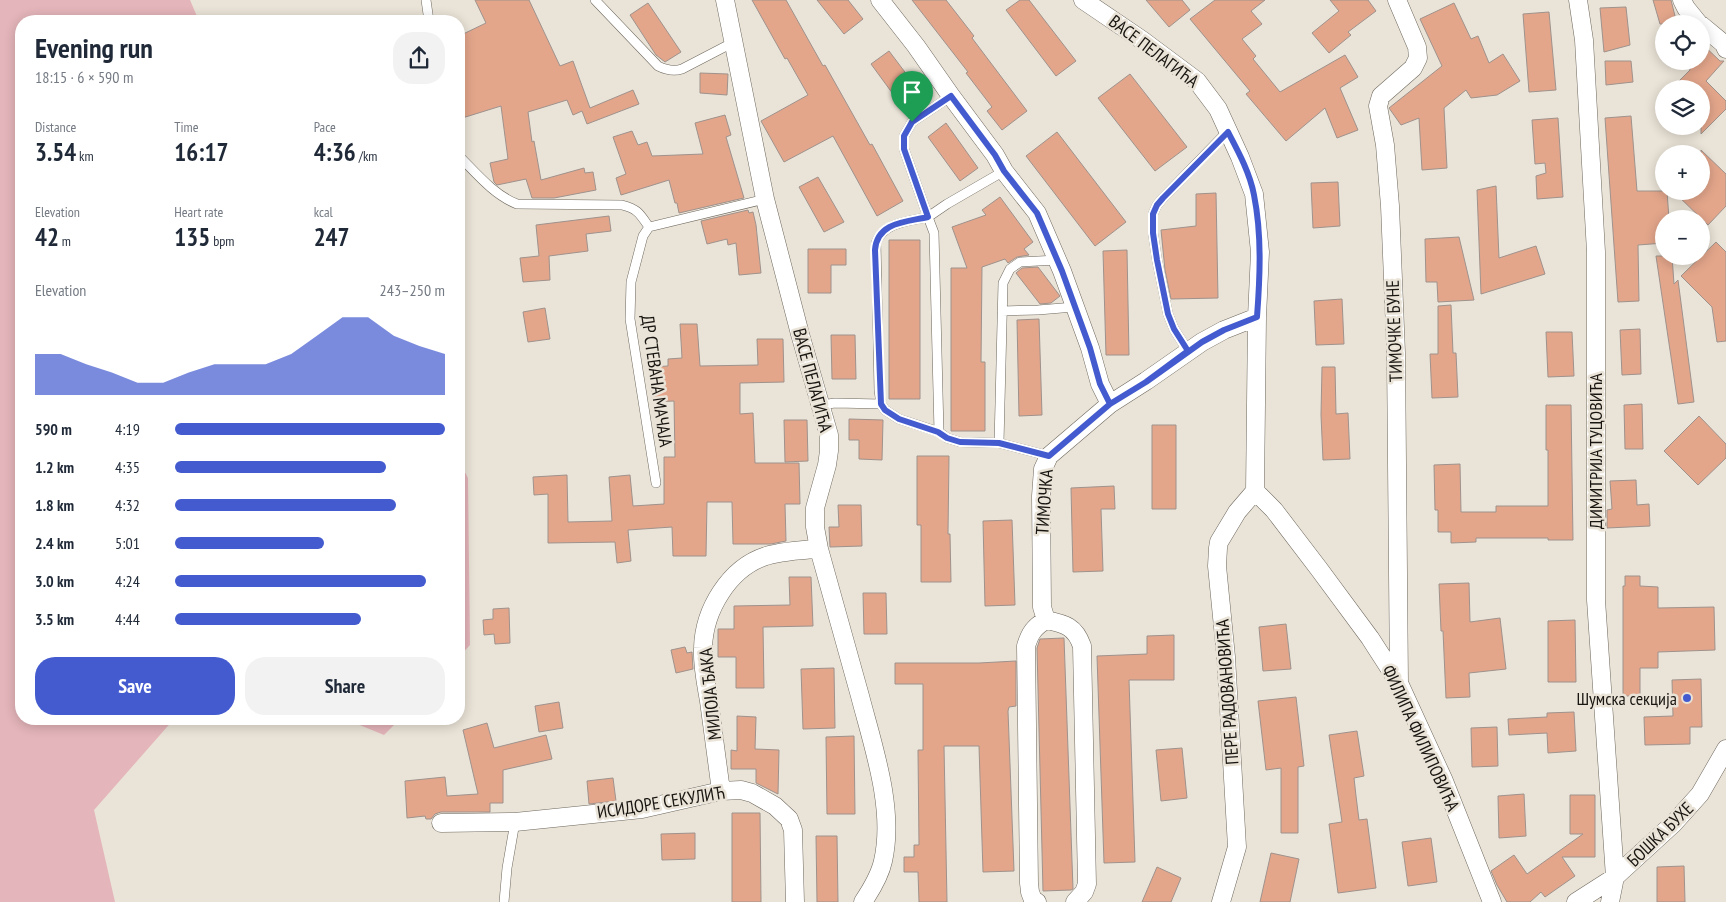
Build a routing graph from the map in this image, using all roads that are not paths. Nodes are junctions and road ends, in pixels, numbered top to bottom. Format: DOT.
graph roads {
  1 [pos="426,0"];
  2 [pos="595,0"];
  3 [pos="725,0"];
  4 [pos="880,0"];
  5 [pos="1083,0"];
  6 [pos="1397,0"];
  7 [pos="1578,0"];
  8 [pos="1682,0"];
  9 [pos="428,15"];
  10 [pos="1692,15"];
  11 [pos="1710,33"];
  12 [pos="734,42"];
  13 [pos="1726,49"];
  14 [pos="951,96"];
  15 [pos="1228,132"];
  16 [pos="465,162"];
  17 [pos="1004,171"];
  18 [pos="765,199"];
  19 [pos="928,217"];
  20 [pos="649,227"];
  21 [pos="1057,260"];
  22 [pos="1074,307"];
  23 [pos="1002,311"];
  24 [pos="1257,317"];
  25 [pos="1188,351"];
  26 [pos="881,404"];
  27 [pos="1110,404"];
  28 [pos="820,405"];
  29 [pos="938,432"];
  30 [pos="999,443"];
  31 [pos="1049,456"];
  32 [pos="656,483"];
  33 [pos="1255,491"];
  34 [pos="819,549"];
  35 [pos="1046,620"];
  36 [pos="1399,683"];
  37 [pos="1726,749"];
  38 [pos="721,791"];
  39 [pos="516,822"];
  40 [pos="441,823"];
  41 [pos="1615,877"];
  42 [pos="504,902"];
  43 [pos="795,902"];
  44 [pos="863,902"];
  45 [pos="1037,902"];
  46 [pos="1075,902"];
  47 [pos="1221,902"];
  48 [pos="1492,902"];
  49 [pos="1576,902"];
  50 [pos="1610,902"];
  1 -- 9 [label="lane"];
  2 -- 12 [label="lane"];
  3 -- 12 [label="street, ВАСЕ ПЕЛАГИЋА"];
  4 -- 14 [label="street"];
  5 -- 15 [label="street, ВАСЕ ПЕЛАГИЋА"];
  6 -- 36 [label="street, ТИМОЧКЕ БУНЕ"];
  7 -- 41 [label="street, ДИМИТРИЈА ТУЦОВИЋА"];
  8 -- 10 [label="street"];
  11 -- 13 [label="street"];
  12 -- 18 [label="street, ВАСЕ ПЕЛАГИЋА"];
  14 -- 17 [label="street"];
  14 -- 19 [label="lane"];
  15 -- 24 [label="street, ВАСЕ ПЕЛАГИЋА"];
  15 -- 25 [label="lane"];
  16 -- 20 [label="lane"];
  17 -- 19 [label="lane"];
  17 -- 21 [label="street"];
  18 -- 20 [label="lane"];
  18 -- 28 [label="street, ВАСЕ ПЕЛАГИЋА"];
  19 -- 26 [label="lane"];
  19 -- 29 [label="lane"];
  20 -- 32 [label="lane, ДР СТЕВАНА МАЧАЈА"];
  21 -- 22 [label="street"];
  21 -- 23 [label="lane"];
  22 -- 23 [label="lane"];
  22 -- 27 [label="street"];
  23 -- 30 [label="lane"];
  24 -- 25 [label="street, ТИМОЧКА"];
  24 -- 33 [label="street, ВАСЕ ПЕЛАГИЋА"];
  25 -- 27 [label="street, ТИМОЧКА"];
  26 -- 28 [label="lane"];
  26 -- 29 [label="lane"];
  27 -- 31 [label="street, ТИМОЧКА"];
  28 -- 34 [label="street, ВАСЕ ПЕЛАГИЋА"];
  29 -- 30 [label="lane"];
  30 -- 31 [label="lane"];
  31 -- 35 [label="street, ТИМОЧКА"];
  33 -- 36 [label="street, ФИЛИПА ФИЛИПОВИЋА"];
  33 -- 47 [label="street, ПЕРЕ РАДОВАНОВИЋА"];
  34 -- 38 [label="street, МИЛОЈА ЂАКА"];
  34 -- 44 [label="street, ВАСЕ ПЕЛАГИЋА"];
  35 -- 45 [label="street"];
  35 -- 46 [label="street"];
  36 -- 48 [label="street, ФИЛИПА ФИЛИПОВИЋА"];
  37 -- 41 [label="street, БОШКА БУХЕ"];
  38 -- 39 [label="street, ИСИДОРЕ СЕКУЛИЋ"];
  38 -- 43 [label="street, ИСИДОРЕ СЕКУЛИЋ"];
  39 -- 40 [label="street, ИСИДОРЕ СЕКУЛИЋ"];
  39 -- 42 [label="lane"];
  41 -- 49 [label="street, БОШКА БУХЕ"];
  41 -- 50 [label="street, ДИМИТРИЈА ТУЦОВИЋА"];
}
